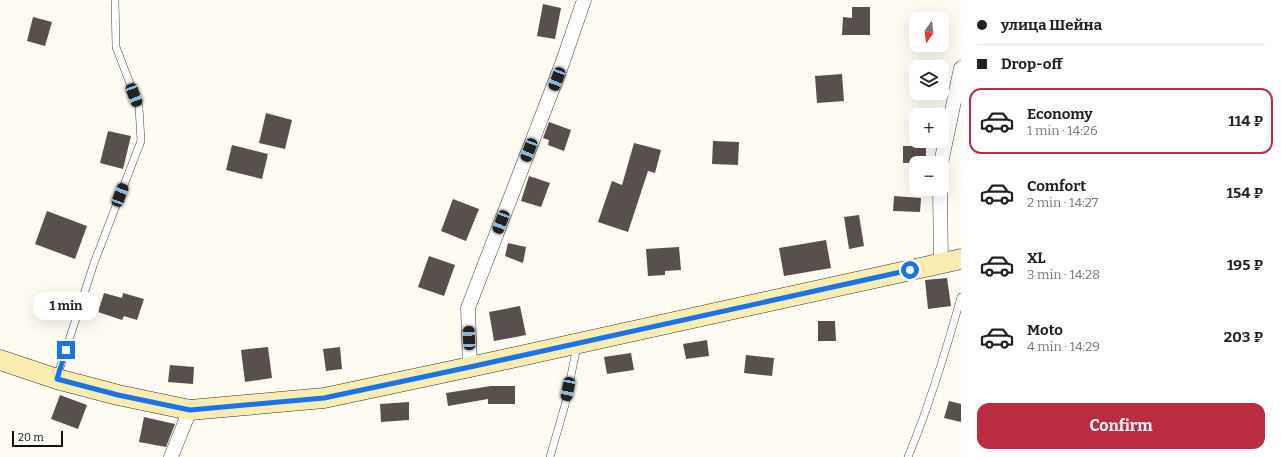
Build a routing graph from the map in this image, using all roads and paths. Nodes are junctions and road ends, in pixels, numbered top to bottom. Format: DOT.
graph roads {
  1 [pos="114,0"];
  2 [pos="584,0"];
  3 [pos="961,68"];
  4 [pos="942,156"];
  5 [pos="940,196"];
  6 [pos="961,259"];
  7 [pos="941,263"];
  8 [pos="961,296"];
  9 [pos="577,344"];
  10 [pos="0,360"];
  11 [pos="470,367"];
  12 [pos="57,379"];
  13 [pos="190,410"];
  14 [pos="171,457"];
  15 [pos="550,457"];
  16 [pos="908,457"];
  1 -- 12 [label="lane"];
  2 -- 11 [label="street"];
  3 -- 4 [label="street"];
  5 -- 7 [label="street"];
  6 -- 7 [label="street"];
  7 -- 9 [label="street"];
  8 -- 16 [label="lane"];
  9 -- 11 [label="street"];
  9 -- 15 [label="lane"];
  10 -- 12 [label="street"];
  11 -- 13 [label="street"];
  12 -- 13 [label="street"];
  13 -- 14 [label="street"];
}
